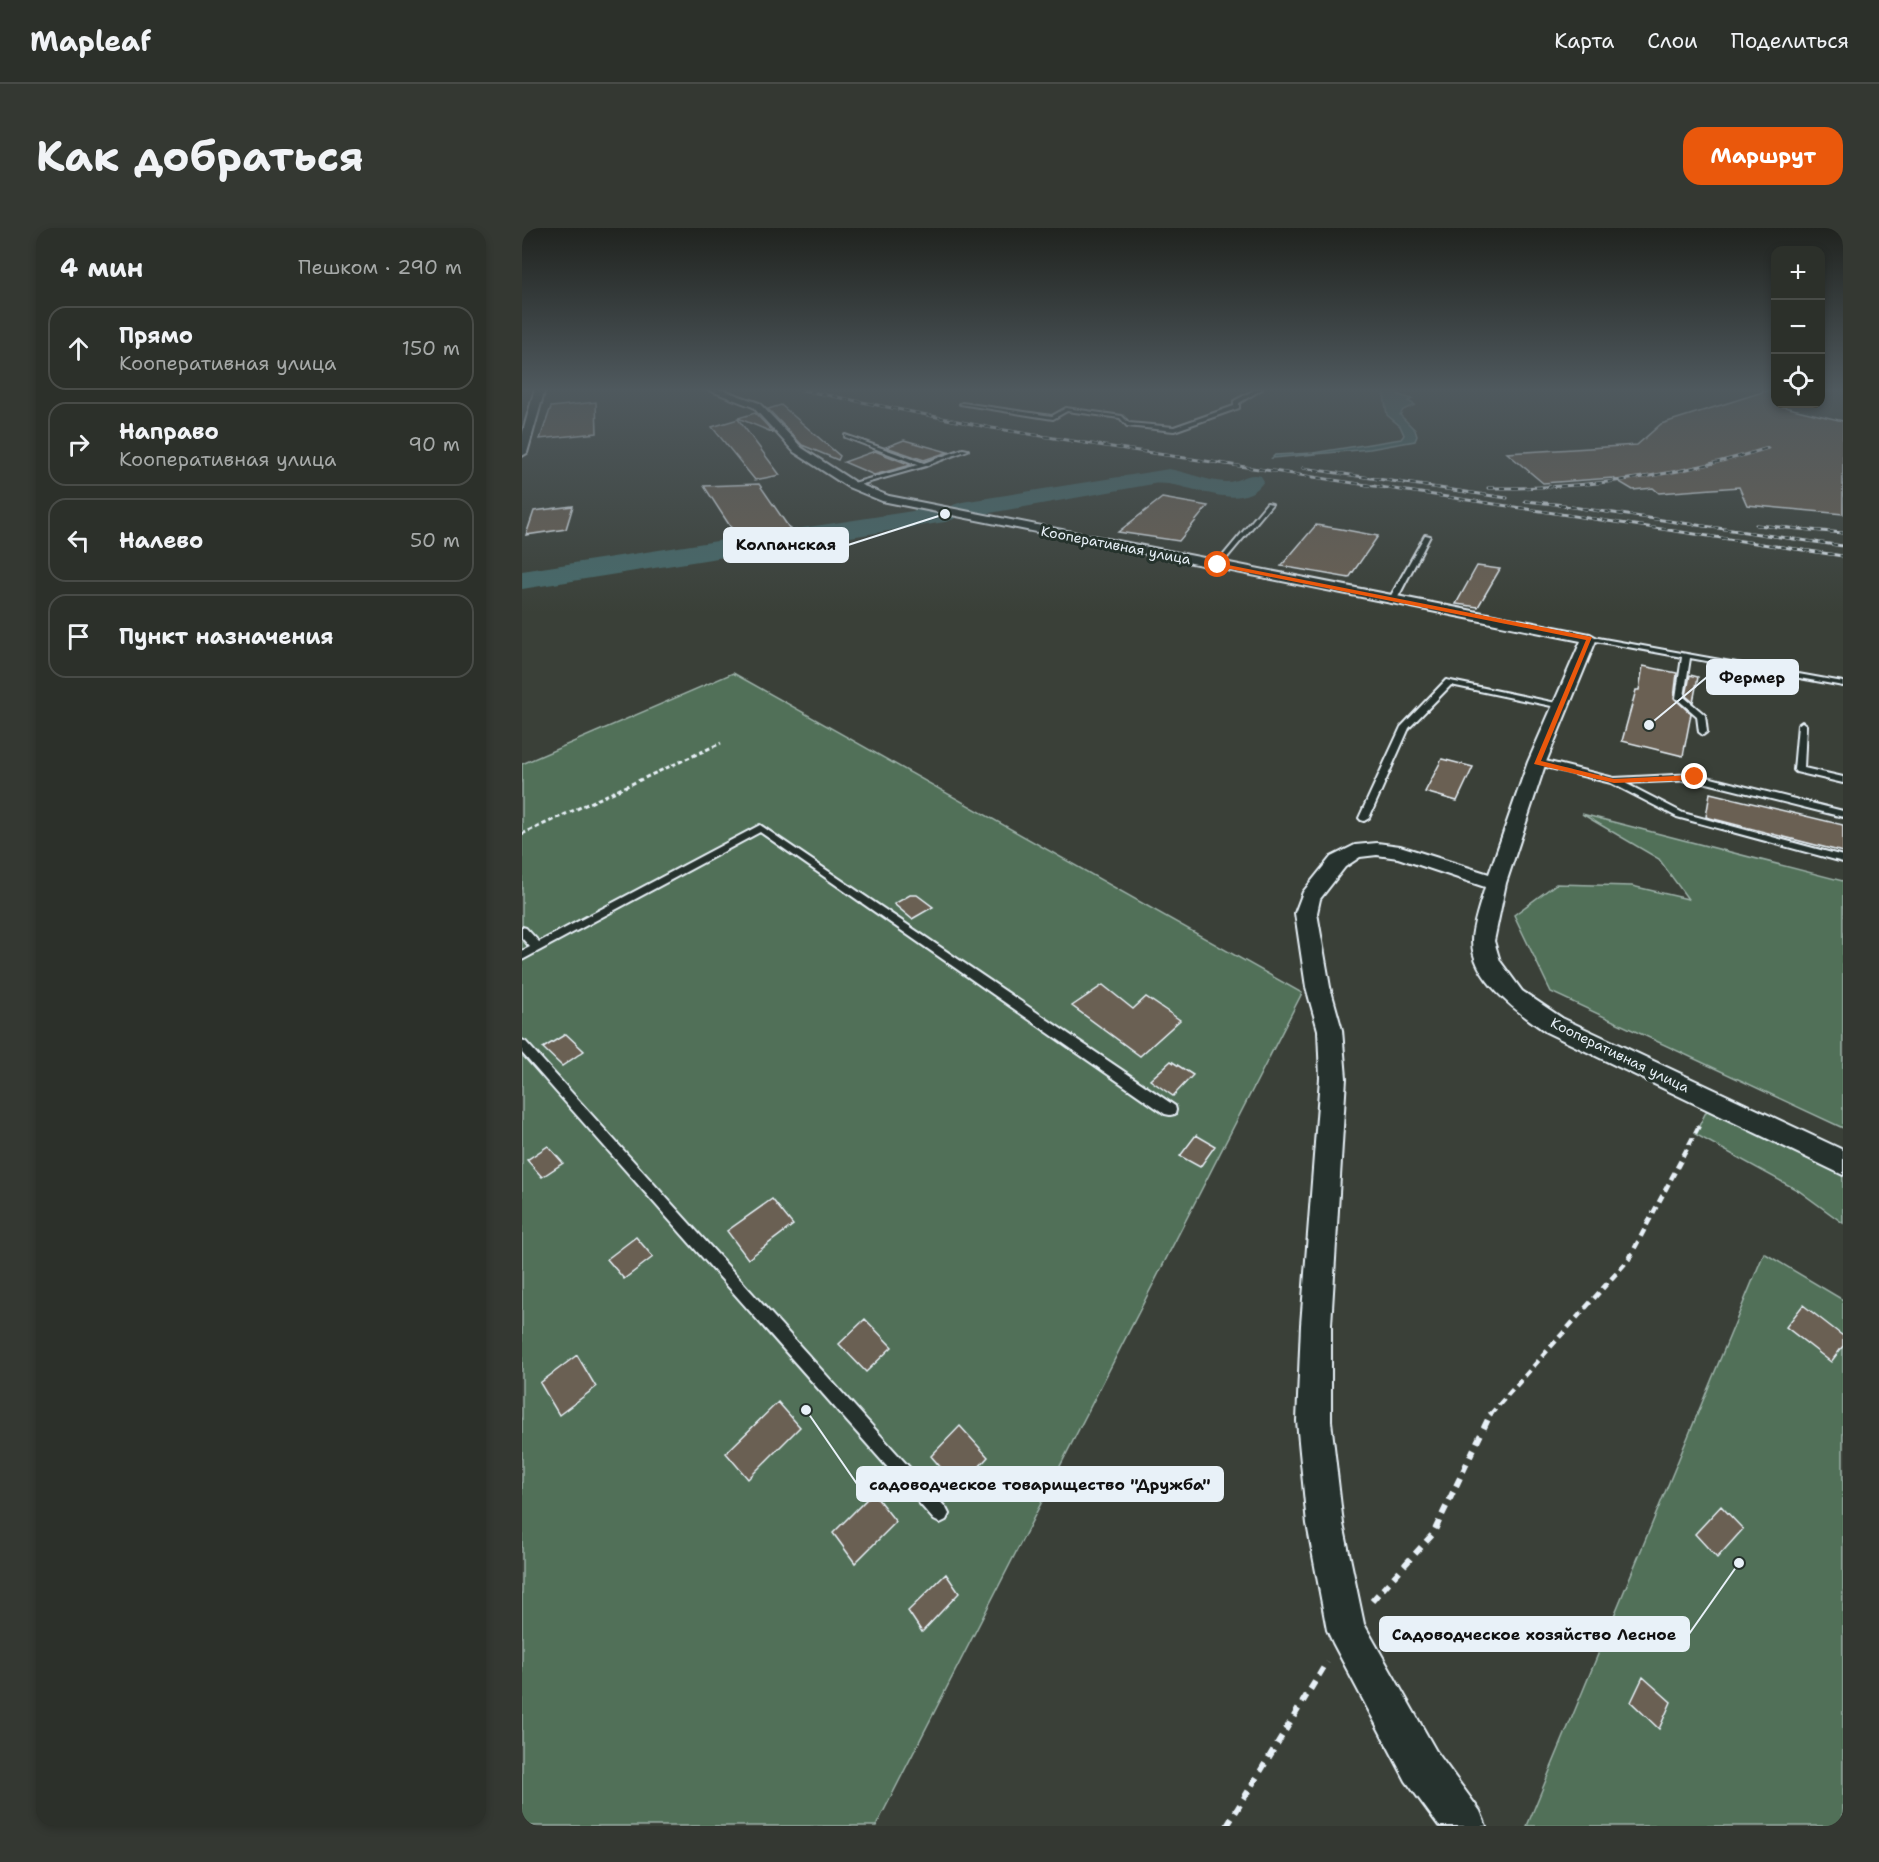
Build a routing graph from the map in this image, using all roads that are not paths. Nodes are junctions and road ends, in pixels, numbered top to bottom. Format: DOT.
graph roads {
  1 [pos="819,464"];
  2 [pos="920,464"];
  3 [pos="928,464"];
  4 [pos="924,465"];
  5 [pos="852,485"];
  6 [pos="1269,504"];
  7 [pos="1427,536"];
  8 [pos="1218,565"];
  9 [pos="1393,599"];
  10 [pos="1590,638"];
  11 [pos="1686,656"];
  12 [pos="1843,684"];
  13 [pos="1561,706"];
  14 [pos="1802,725"];
  15 [pos="1703,732"];
  16 [pos="1537,762"];
  17 [pos="1843,780"];
  18 [pos="1614,781"];
  19 [pos="1843,814"];
  20 [pos="1364,818"];
  21 [pos="1843,859"];
  22 [pos="1496,883"];
  23 [pos="522,932"];
  24 [pos="537,947"];
  25 [pos="522,956"];
  26 [pos="522,1045"];
  27 [pos="1170,1110"];
  28 [pos="1843,1163"];
  29 [pos="940,1514"];
  30 [pos="1466,1826"];
  1 -- 5 [label="street, Кооперативная улица"];
  2 -- 4 [label="lane"];
  3 -- 4 [label="lane"];
  4 -- 5 [label="lane"];
  5 -- 8 [label="street, Кооперативная улица"];
  6 -- 8 [label="lane"];
  7 -- 9 [label="lane"];
  8 -- 9 [label="street, Кооперативная улица"];
  9 -- 10 [label="street, Кооперативная улица"];
  10 -- 11 [label="lane"];
  10 -- 13 [label="street, Кооперативная улица"];
  11 -- 12 [label="lane"];
  11 -- 15 [label="lane"];
  13 -- 16 [label="street, Кооперативная улица"];
  13 -- 20 [label="lane"];
  14 -- 17 [label="lane"];
  16 -- 18 [label="lane"];
  16 -- 22 [label="street, Кооперативная улица"];
  18 -- 19 [label="lane"];
  18 -- 21 [label="lane"];
  22 -- 28 [label="street, Кооперативная улица"];
  22 -- 30 [label="street"];
  23 -- 24 [label="lane"];
  24 -- 25 [label="lane"];
  24 -- 27 [label="lane"];
  26 -- 29 [label="lane"];
}
